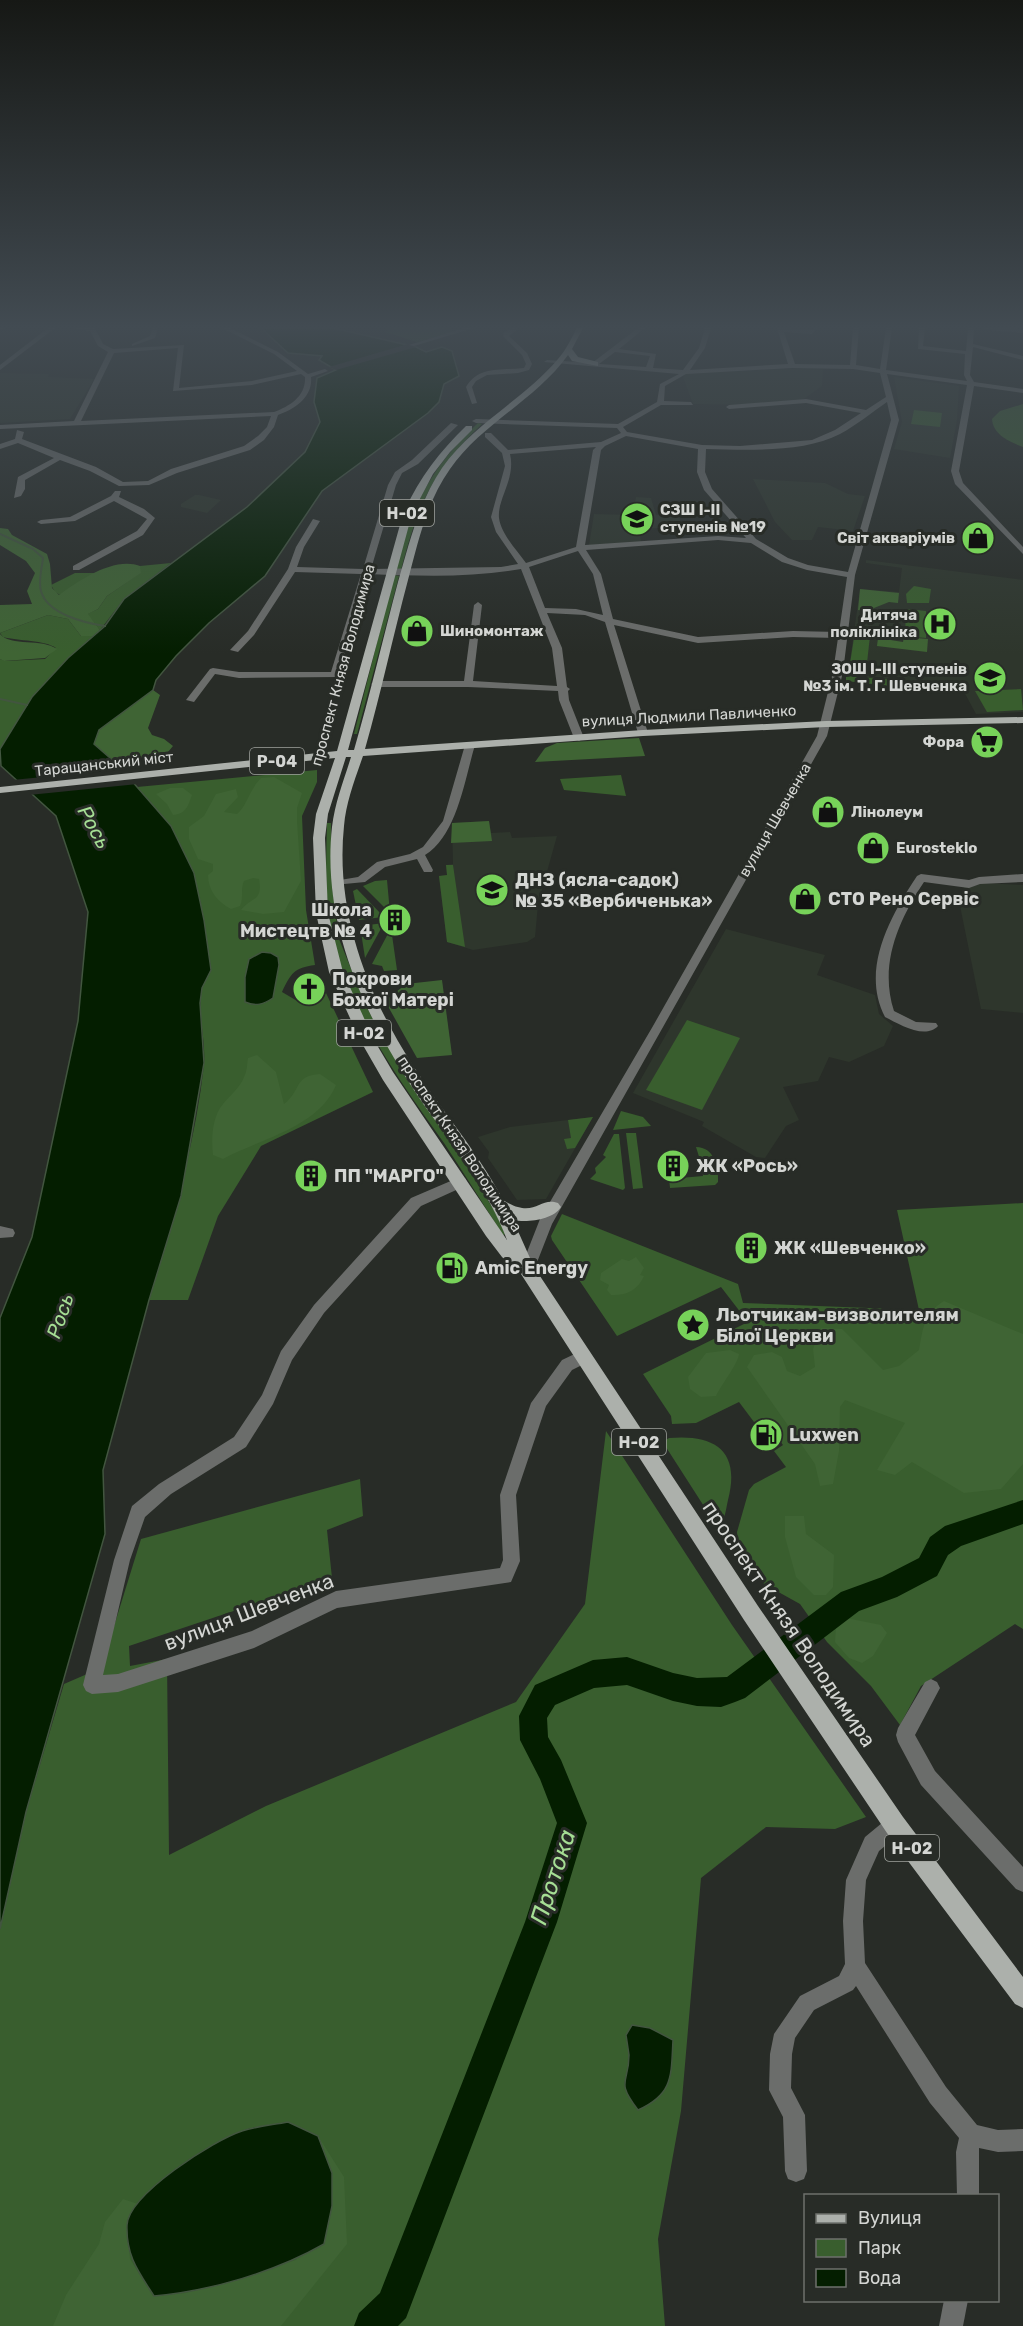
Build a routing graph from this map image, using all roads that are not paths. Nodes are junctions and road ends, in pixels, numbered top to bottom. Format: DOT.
graph roads {
  1 [pos="19,437"];
  2 [pos="262,437"];
  3 [pos="442,437"];
  4 [pos="461,437"];
  5 [pos="474,437"];
  6 [pos="490,437"];
  7 [pos="619,437"];
  8 [pos="640,437"];
  9 [pos="827,437"];
  10 [pos="890,437"];
  11 [pos="962,437"];
  12 [pos="18,440"];
  13 [pos="602,444"];
  14 [pos="0,447"];
  15 [pos="702,447"];
  16 [pos="506,452"];
  17 [pos="59,458"];
  18 [pos="122,484"];
  19 [pos="17,496"];
  20 [pos="114,498"];
  21 [pos="316,521"];
  22 [pos="41,522"];
  23 [pos="753,541"];
  24 [pos="580,548"];
  25 [pos="1023,552"];
  26 [pos="524,566"];
  27 [pos="76,568"];
  28 [pos="292,568"];
  29 [pos="365,570"];
  30 [pos="390,572"];
  31 [pos="405,573"];
  32 [pos="851,575"];
  33 [pos="478,605"];
  34 [pos="541,611"];
  35 [pos="609,621"];
  36 [pos="842,635"];
  37 [pos="236,650"];
  38 [pos="376,684"];
  39 [pos="468,684"];
  40 [pos="565,689"];
  41 [pos="191,700"];
  42 [pos="1023,720"];
  43 [pos="826,724"];
  44 [pos="643,733"];
  45 [pos="579,738"];
  46 [pos="470,745"];
  47 [pos="358,753"];
  48 [pos="342,754"];
  49 [pos="0,790"];
  50 [pos="419,854"];
  51 [pos="428,870"];
  52 [pos="1023,878"];
  53 [pos="338,883"];
  54 [pos="932,1026"];
  55 [pos="460,1182"];
  56 [pos="497,1203"];
  57 [pos="554,1208"];
  58 [pos="527,1270"];
  59 [pos="583,1357"];
  60 [pos="931,1688"];
  61 [pos="895,1825"];
  62 [pos="1023,1881"];
  63 [pos="855,1966"];
  64 [pos="1023,1996"];
  65 [pos="971,2134"];
  66 [pos="1023,2140"];
  67 [pos="796,2171"];
  68 [pos="968,2194"];
  69 [pos="956,2302"];
  70 [pos="951,2326"];
  1 -- 12 [label="street"];
  2 -- 18 [label="street"];
  3 -- 29 [label="street"];
  4 -- 30 [label="main road, проспект Князя Володимира / Н-02"];
  5 -- 31 [label="main road, проспект Князя Володимира / Н-02"];
  6 -- 16 [label="street"];
  7 -- 13 [label="street"];
  8 -- 15 [label="street"];
  9 -- 15 [label="street"];
  10 -- 32 [label="street, вулиця Шевченка"];
  11 -- 25 [label="street"];
  12 -- 14 [label="street"];
  12 -- 17 [label="street"];
  13 -- 16 [label="street"];
  13 -- 24 [label="street"];
  15 -- 23 [label="street"];
  16 -- 26 [label="street"];
  17 -- 18 [label="street"];
  17 -- 19 [label="street"];
  18 -- 20 [label="street"];
  20 -- 22 [label="street"];
  20 -- 27 [label="street"];
  21 -- 28 [label="street"];
  23 -- 24 [label="street"];
  23 -- 32 [label="street"];
  24 -- 26 [label="street"];
  24 -- 35 [label="street"];
  26 -- 31 [label="street"];
  26 -- 34 [label="street"];
  28 -- 29 [label="street"];
  28 -- 37 [label="street"];
  29 -- 30 [label="street"];
  29 -- 41 [label="street"];
  30 -- 31 [label="street"];
  30 -- 48 [label="main road, проспект Князя Володимира / Н-02"];
  31 -- 38 [label="main road, проспект Князя Володимира / Н-02"];
  32 -- 36 [label="street, вулиця Шевченка"];
  33 -- 39 [label="street"];
  34 -- 35 [label="street"];
  34 -- 40 [label="street"];
  35 -- 36 [label="street"];
  35 -- 44 [label="street"];
  36 -- 43 [label="street, вулиця Шевченка"];
  38 -- 39 [label="street"];
  38 -- 47 [label="main road, проспект Князя Володимира / Н-02"];
  39 -- 40 [label="street"];
  40 -- 45 [label="street"];
  42 -- 43 [label="main road, вулиця Людмили Павличенко"];
  43 -- 44 [label="main road, вулиця Людмили Павличенко"];
  43 -- 57 [label="street, вулиця Шевченка"];
  44 -- 45 [label="main road, вулиця Людмили Павличенко"];
  45 -- 46 [label="main road, вулиця Людмили Павличенко"];
  46 -- 47 [label="main road, вулиця Людмили Павличенко"];
  46 -- 50 [label="street"];
  47 -- 48 [label="main road, Р-04"];
  47 -- 53 [label="main road, проспект Князя Володимира / Н-02"];
  48 -- 49 [label="main road, Таращанський міст / Р-04"];
  48 -- 55 [label="main road, проспект Князя Володимира / Н-02"];
  50 -- 51 [label="street"];
  50 -- 53 [label="street"];
  52 -- 54 [label="street"];
  53 -- 56 [label="main road, проспект Князя Володимира / Н-02"];
  55 -- 58 [label="main road, проспект Князя Володимира / Н-02"];
  55 -- 59 [label="street, вулиця Шевченка"];
  56 -- 57 [label="main road"];
  56 -- 58 [label="main road, проспект Князя Володимира / Н-02"];
  57 -- 58 [label="street, вулиця Шевченка"];
  58 -- 59 [label="main road, проспект Князя Володимира / Н-02"];
  59 -- 61 [label="main road, проспект Князя Володимира / Н-02"];
  60 -- 62 [label="street"];
  61 -- 63 [label="street"];
  61 -- 64 [label="main road, проспект Князя Володимира / Н-02"];
  63 -- 65 [label="street"];
  63 -- 67 [label="street"];
  65 -- 66 [label="street"];
  65 -- 68 [label="street"];
  69 -- 70 [label="street"];
}
